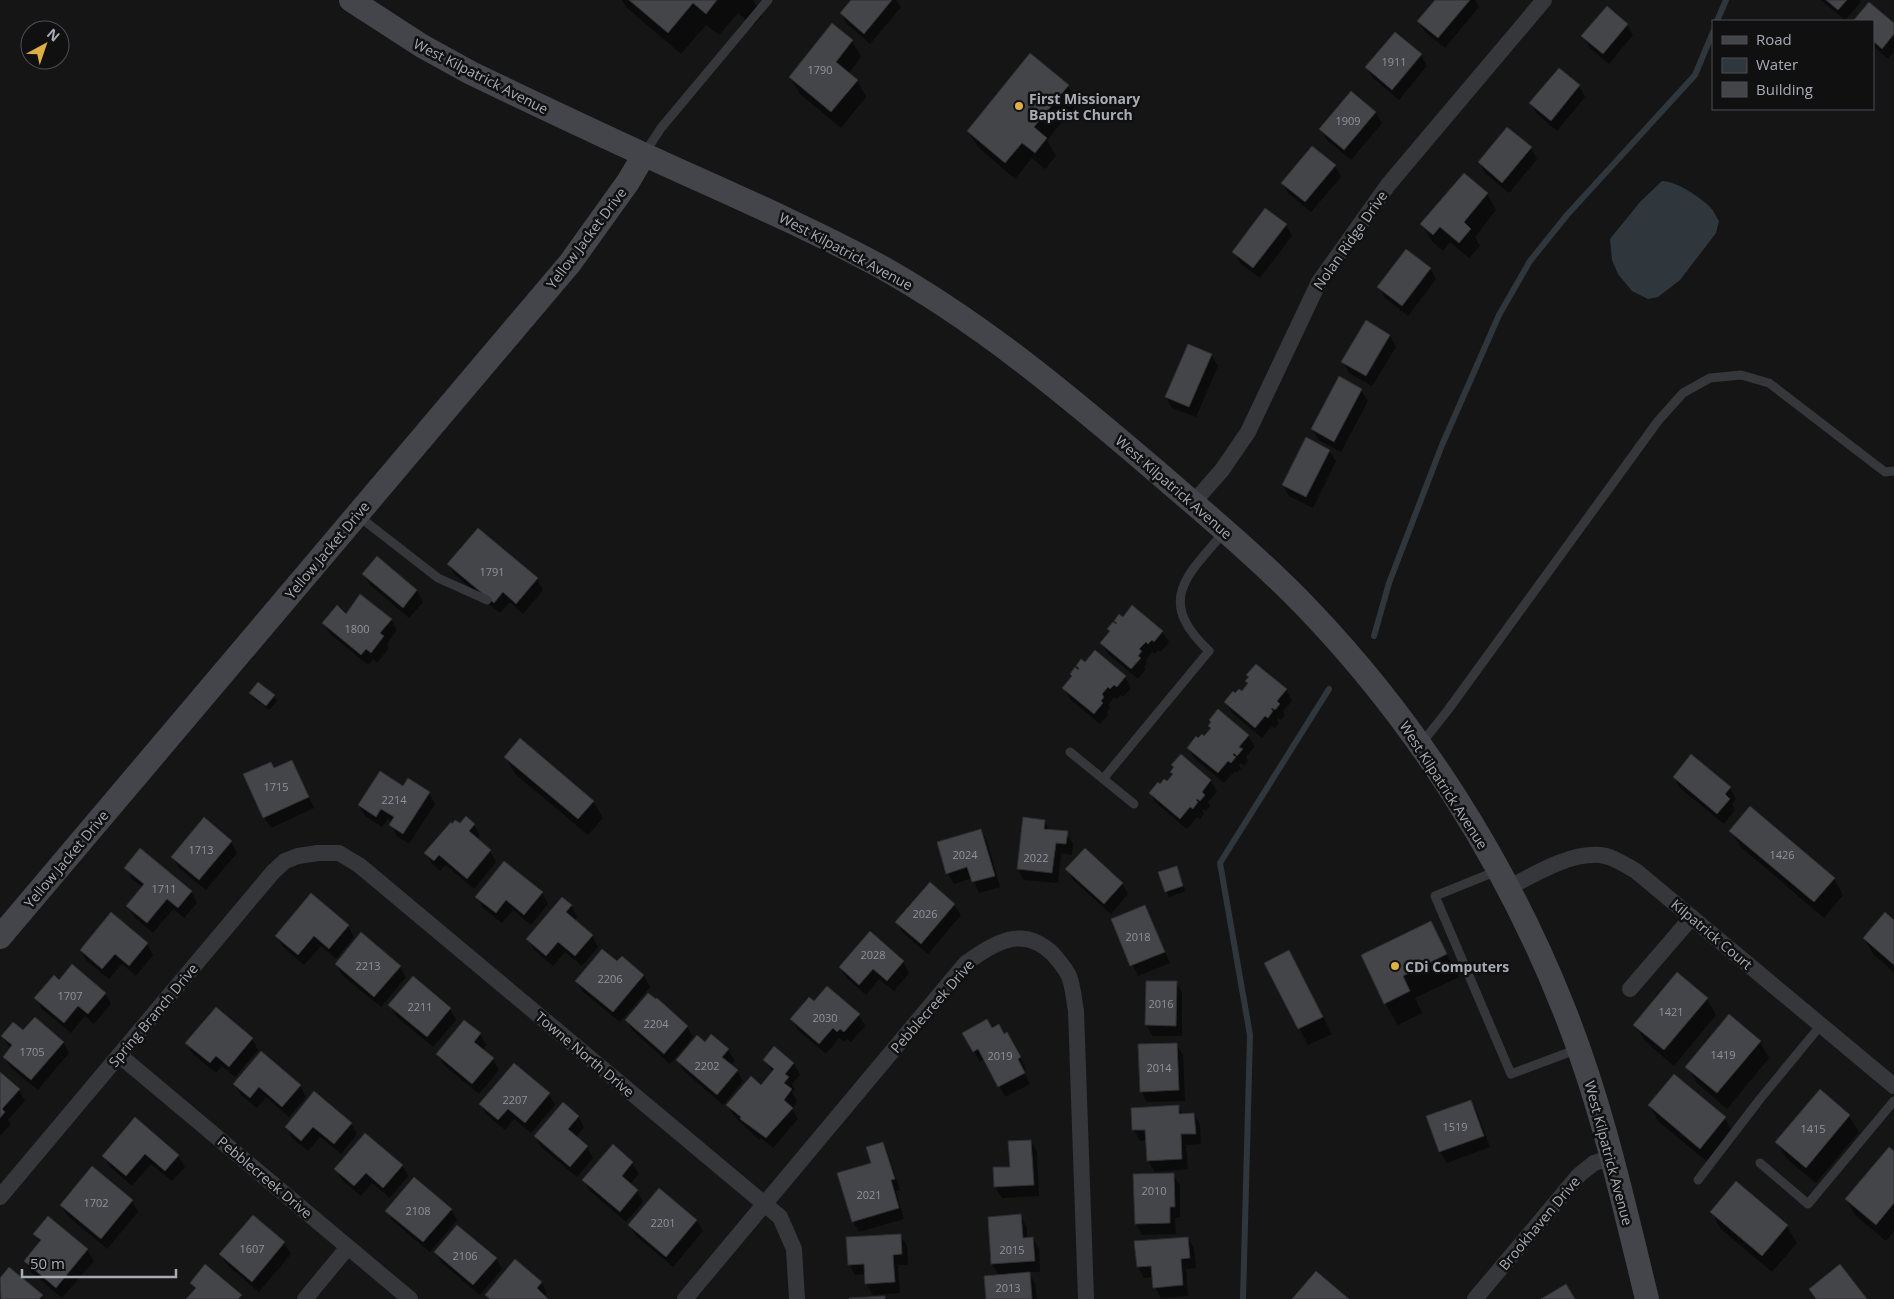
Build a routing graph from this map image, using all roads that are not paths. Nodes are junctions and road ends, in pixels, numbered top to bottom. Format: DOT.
graph roads {
  1 [pos="351,0"];
  2 [pos="768,0"];
  3 [pos="1544,0"];
  4 [pos="644,155"];
  5 [pos="1889,472"];
  6 [pos="1894,480"];
  7 [pos="1193,503"];
  8 [pos="357,515"];
  9 [pos="1225,531"];
  10 [pos="487,600"];
  11 [pos="1420,745"];
  12 [pos="1070,752"];
  13 [pos="1103,779"];
  14 [pos="1134,804"];
  15 [pos="318,853"];
  16 [pos="1503,879"];
  17 [pos="1692,917"];
  18 [pos="0,937"];
  19 [pos="1630,989"];
  20 [pos="1821,1025"];
  21 [pos="1578,1049"];
  22 [pos="119,1055"];
  23 [pos="1894,1086"];
  24 [pos="1894,1101"];
  25 [pos="1611,1158"];
  26 [pos="1760,1163"];
  27 [pos="1698,1180"];
  28 [pos="0,1197"];
  29 [pos="765,1204"];
  30 [pos="348,1247"];
  31 [pos="304,1299"];
  32 [pos="410,1299"];
  33 [pos="685,1299"];
  34 [pos="797,1299"];
  35 [pos="1086,1299"];
  36 [pos="1475,1299"];
  37 [pos="1647,1299"];
  1 -- 4 [label="main road, West Kilpatrick Avenue"];
  2 -- 4 [label="lane"];
  3 -- 7 [label="street, Nolan Ridge Drive"];
  4 -- 7 [label="main road, West Kilpatrick Avenue"];
  4 -- 8 [label="main road, Yellow Jacket Drive"];
  5 -- 6 [label="lane"];
  5 -- 11 [label="lane"];
  7 -- 9 [label="main road, West Kilpatrick Avenue"];
  8 -- 10 [label="lane"];
  8 -- 18 [label="main road, Yellow Jacket Drive"];
  9 -- 11 [label="main road, West Kilpatrick Avenue"];
  9 -- 13 [label="lane"];
  11 -- 16 [label="main road, West Kilpatrick Avenue"];
  12 -- 13 [label="lane"];
  13 -- 14 [label="lane"];
  15 -- 22 [label="street, Spring Branch Drive"];
  15 -- 29 [label="street, Towne North Drive"];
  16 -- 17 [label="street, Kilpatrick Court"];
  16 -- 21 [label="main road, West Kilpatrick Avenue"];
  16 -- 21 [label="lane"];
  17 -- 19 [label="street"];
  17 -- 20 [label="street, Kilpatrick Court"];
  20 -- 23 [label="street, Kilpatrick Court"];
  20 -- 27 [label="lane"];
  21 -- 25 [label="main road, West Kilpatrick Avenue"];
  22 -- 28 [label="street, Spring Branch Drive"];
  22 -- 30 [label="street, Pebblecreek Drive"];
  24 -- 26 [label="lane"];
  25 -- 36 [label="street, Brookhaven Drive"];
  25 -- 37 [label="main road, West Kilpatrick Avenue"];
  29 -- 33 [label="street, Pebblecreek Drive"];
  29 -- 34 [label="street, Towne North Drive"];
  29 -- 35 [label="street, Pebblecreek Drive"];
  30 -- 31 [label="street"];
  30 -- 32 [label="street, Pebblecreek Drive"];
}
